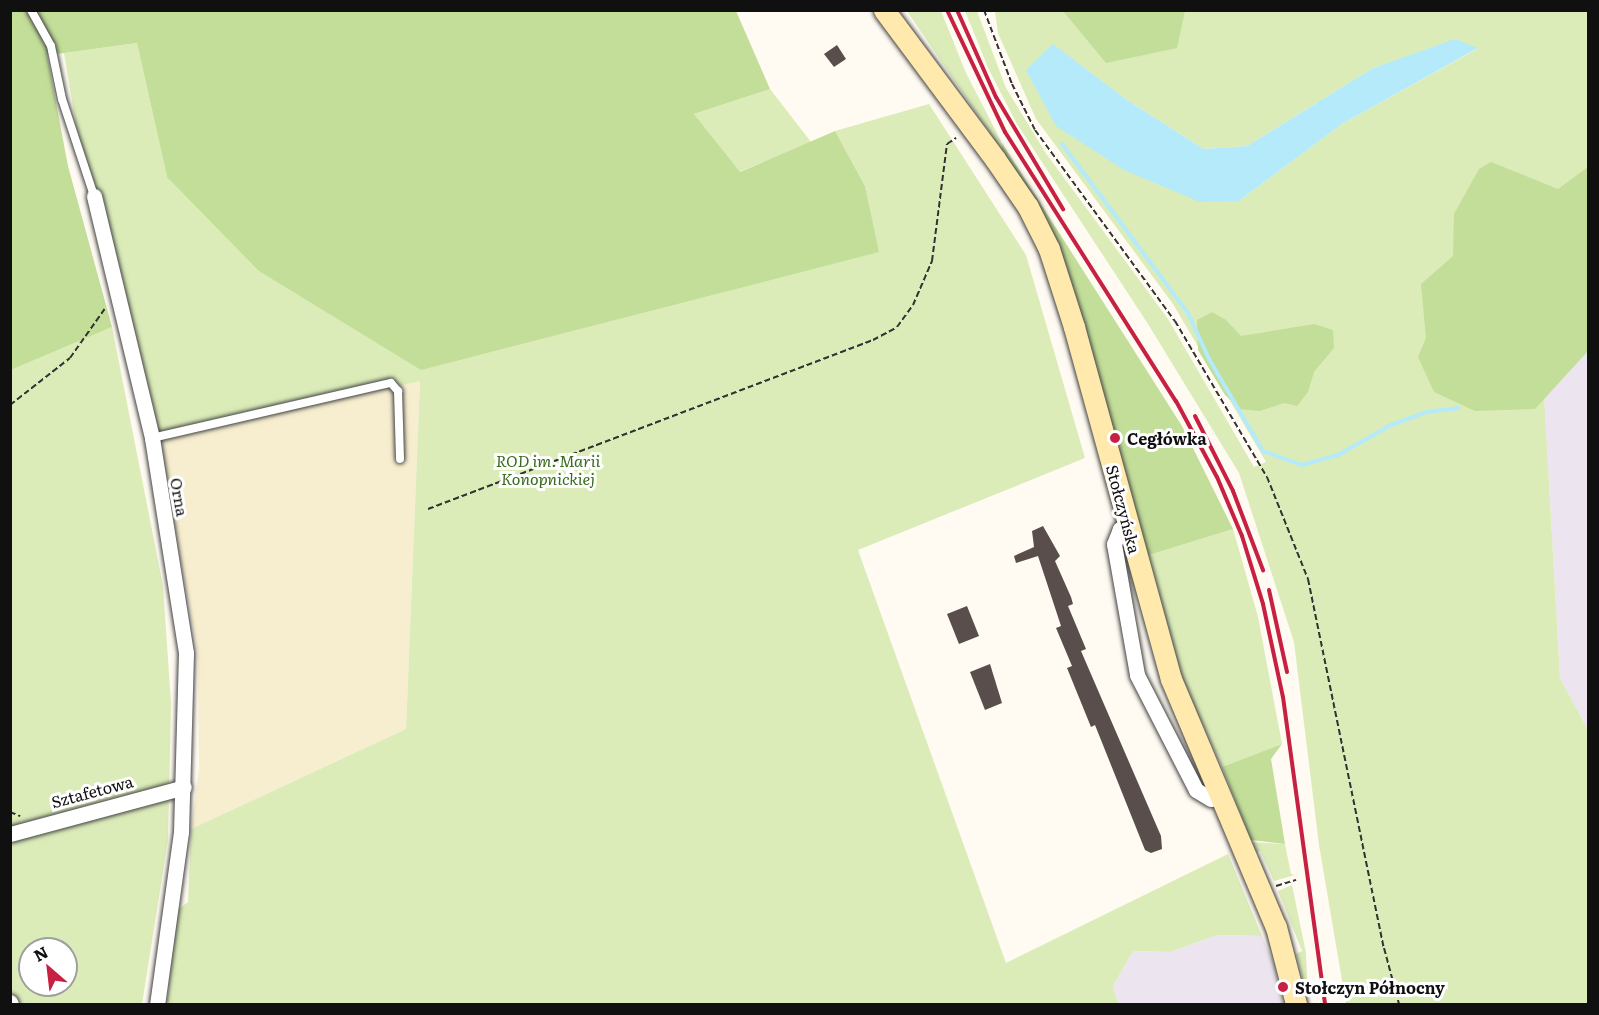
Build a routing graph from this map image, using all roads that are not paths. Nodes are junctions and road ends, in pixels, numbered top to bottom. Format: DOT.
graph roads {
  1 [pos="31,10"];
  2 [pos="884,10"];
  3 [pos="94,196"];
  4 [pos="152,438"];
  5 [pos="399,459"];
  6 [pos="1128,526"];
  7 [pos="184,787"];
  8 [pos="1220,796"];
  9 [pos="10,834"];
  10 [pos="157,1005"];
  11 [pos="1296,1005"];
  1 -- 3 [label="lane, Orna"];
  2 -- 6 [label="street, Stołczyńska"];
  3 -- 4 [label="street, Orna"];
  4 -- 5 [label="lane"];
  4 -- 7 [label="street, Orna"];
  6 -- 8 [label="street, Stołczyńska"];
  6 -- 8 [label="street"];
  7 -- 9 [label="street, Sztafetowa"];
  7 -- 10 [label="street, Orna"];
  8 -- 11 [label="street, Stołczyńska"];
}
